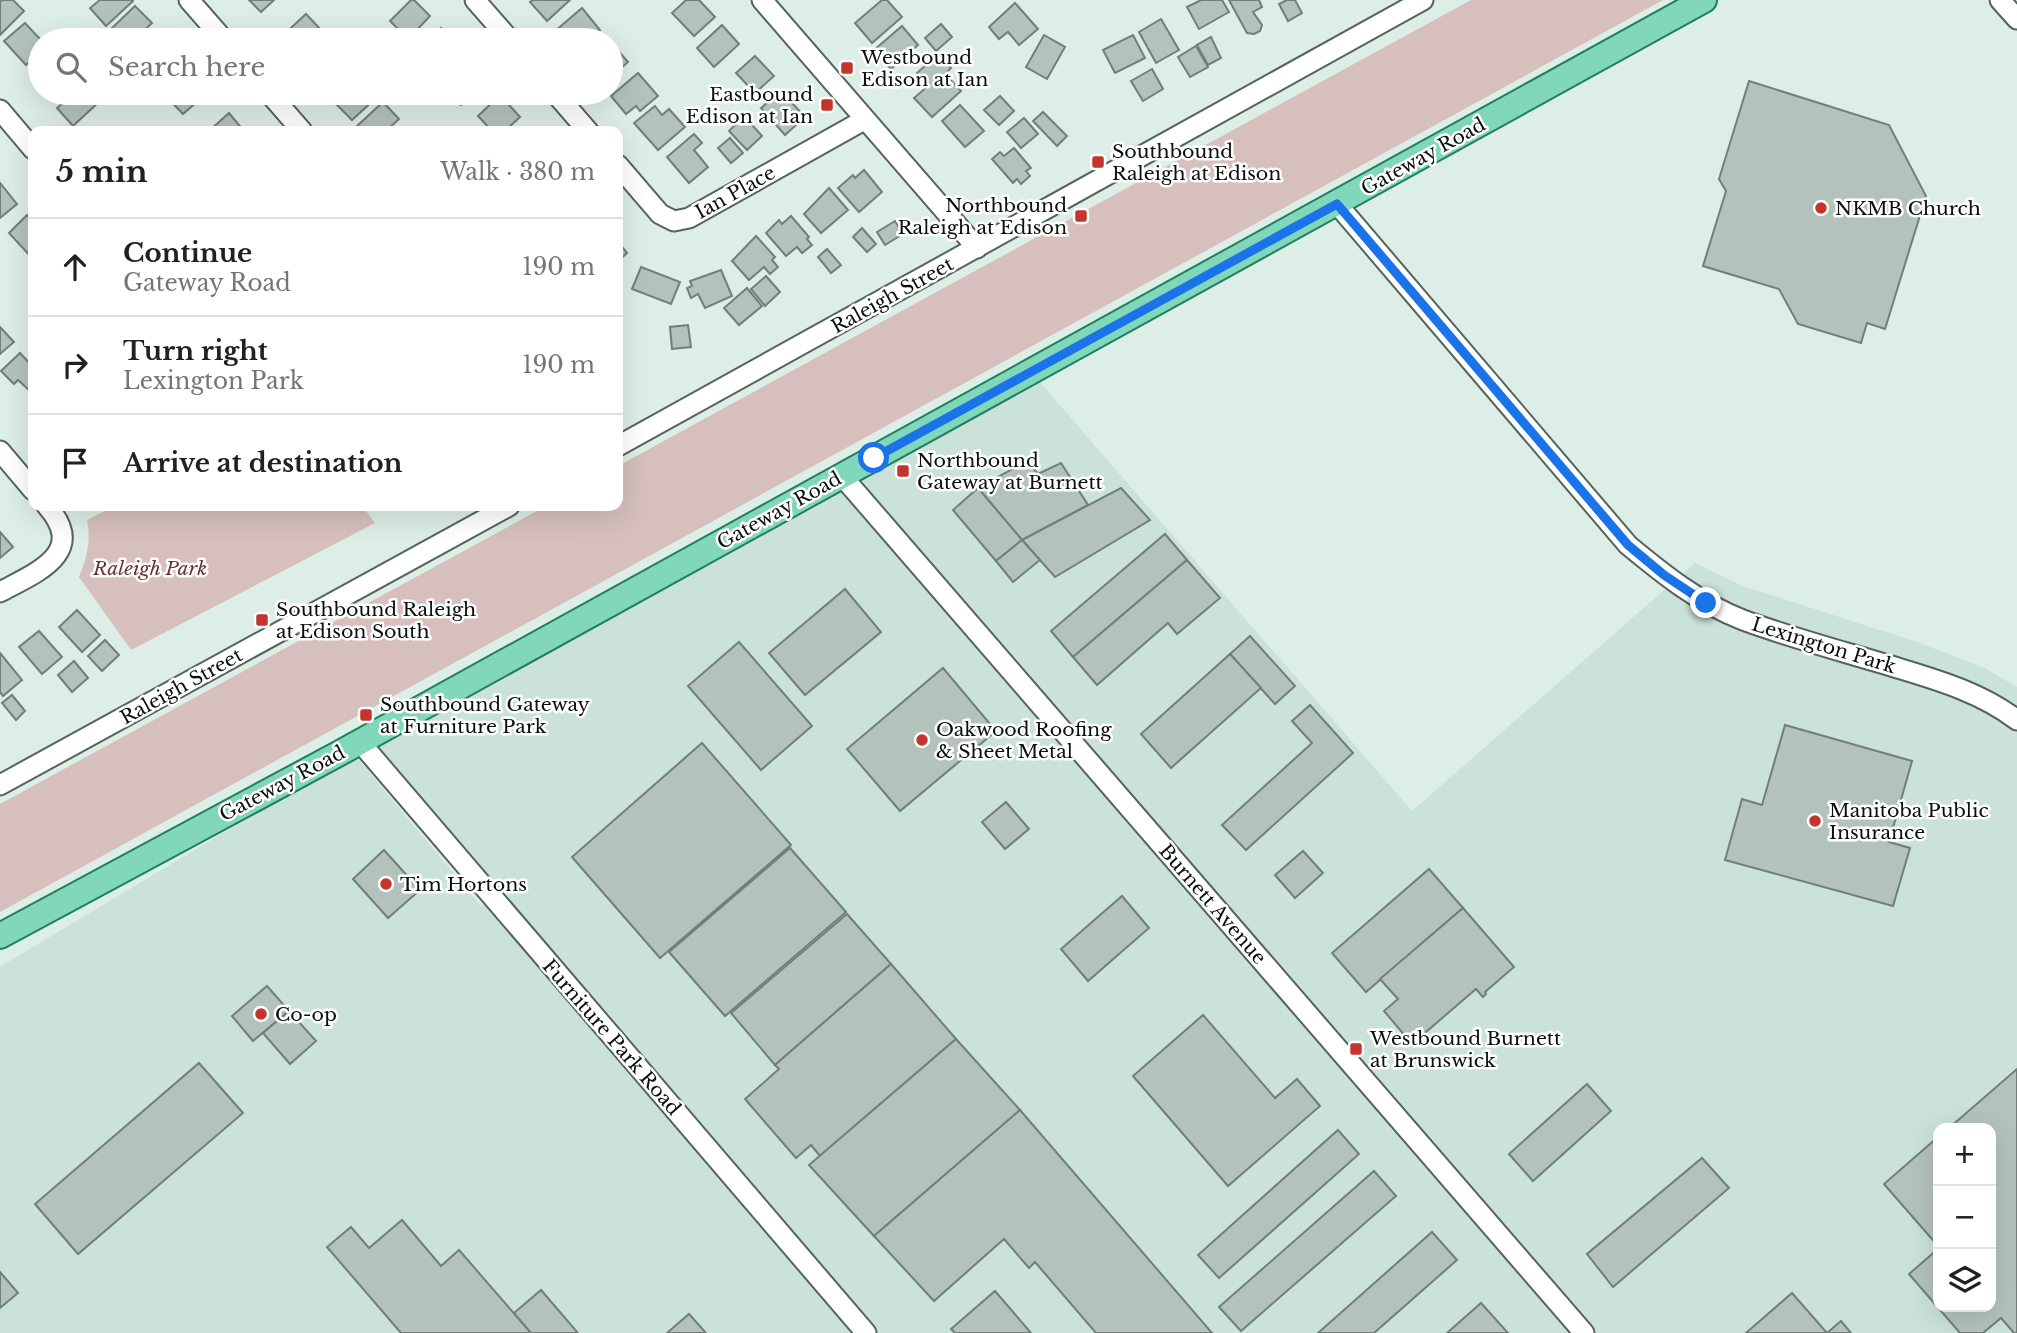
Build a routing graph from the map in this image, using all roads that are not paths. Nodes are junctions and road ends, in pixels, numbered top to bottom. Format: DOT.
graph roads {
  1 [pos="189,0"];
  2 [pos="475,0"];
  3 [pos="762,0"];
  4 [pos="1423,0"];
  5 [pos="1704,0"];
  6 [pos="2000,0"];
  7 [pos="2017,19"];
  8 [pos="214,28"];
  9 [pos="500,28"];
  10 [pos="279,105"];
  11 [pos="566,105"];
  12 [pos="0,110"];
  13 [pos="864,120"];
  14 [pos="298,126"];
  15 [pos="585,126"];
  16 [pos="28,143"];
  17 [pos="623,171"];
  18 [pos="1337,204"];
  19 [pos="977,248"];
  20 [pos="623,443"];
  21 [pos="0,451"];
  22 [pos="842,476"];
  23 [pos="28,483"];
  24 [pos="51,511"];
  25 [pos="500,511"];
  26 [pos="0,592"];
  27 [pos="2017,720"];
  28 [pos="359,741"];
  29 [pos="0,785"];
  30 [pos="0,936"];
  31 [pos="866,1333"];
  32 [pos="1584,1333"];
  1 -- 8 [label="street"];
  2 -- 9 [label="street"];
  3 -- 13 [label="street"];
  4 -- 19 [label="street, Raleigh Street"];
  5 -- 18 [label="main road, Gateway Road"];
  6 -- 7 [label="street"];
  10 -- 14 [label="street"];
  11 -- 15 [label="street"];
  12 -- 16 [label="street"];
  13 -- 17 [label="street, Ian Place"];
  13 -- 19 [label="street"];
  18 -- 22 [label="main road, Gateway Road"];
  18 -- 27 [label="street, Lexington Park"];
  19 -- 20 [label="street, Raleigh Street"];
  21 -- 23 [label="street"];
  22 -- 28 [label="main road, Gateway Road"];
  22 -- 32 [label="street, Burnett Avenue"];
  24 -- 26 [label="street"];
  25 -- 29 [label="street, Raleigh Street"];
  28 -- 30 [label="main road, Gateway Road"];
  28 -- 31 [label="street, Furniture Park Road"];
}
